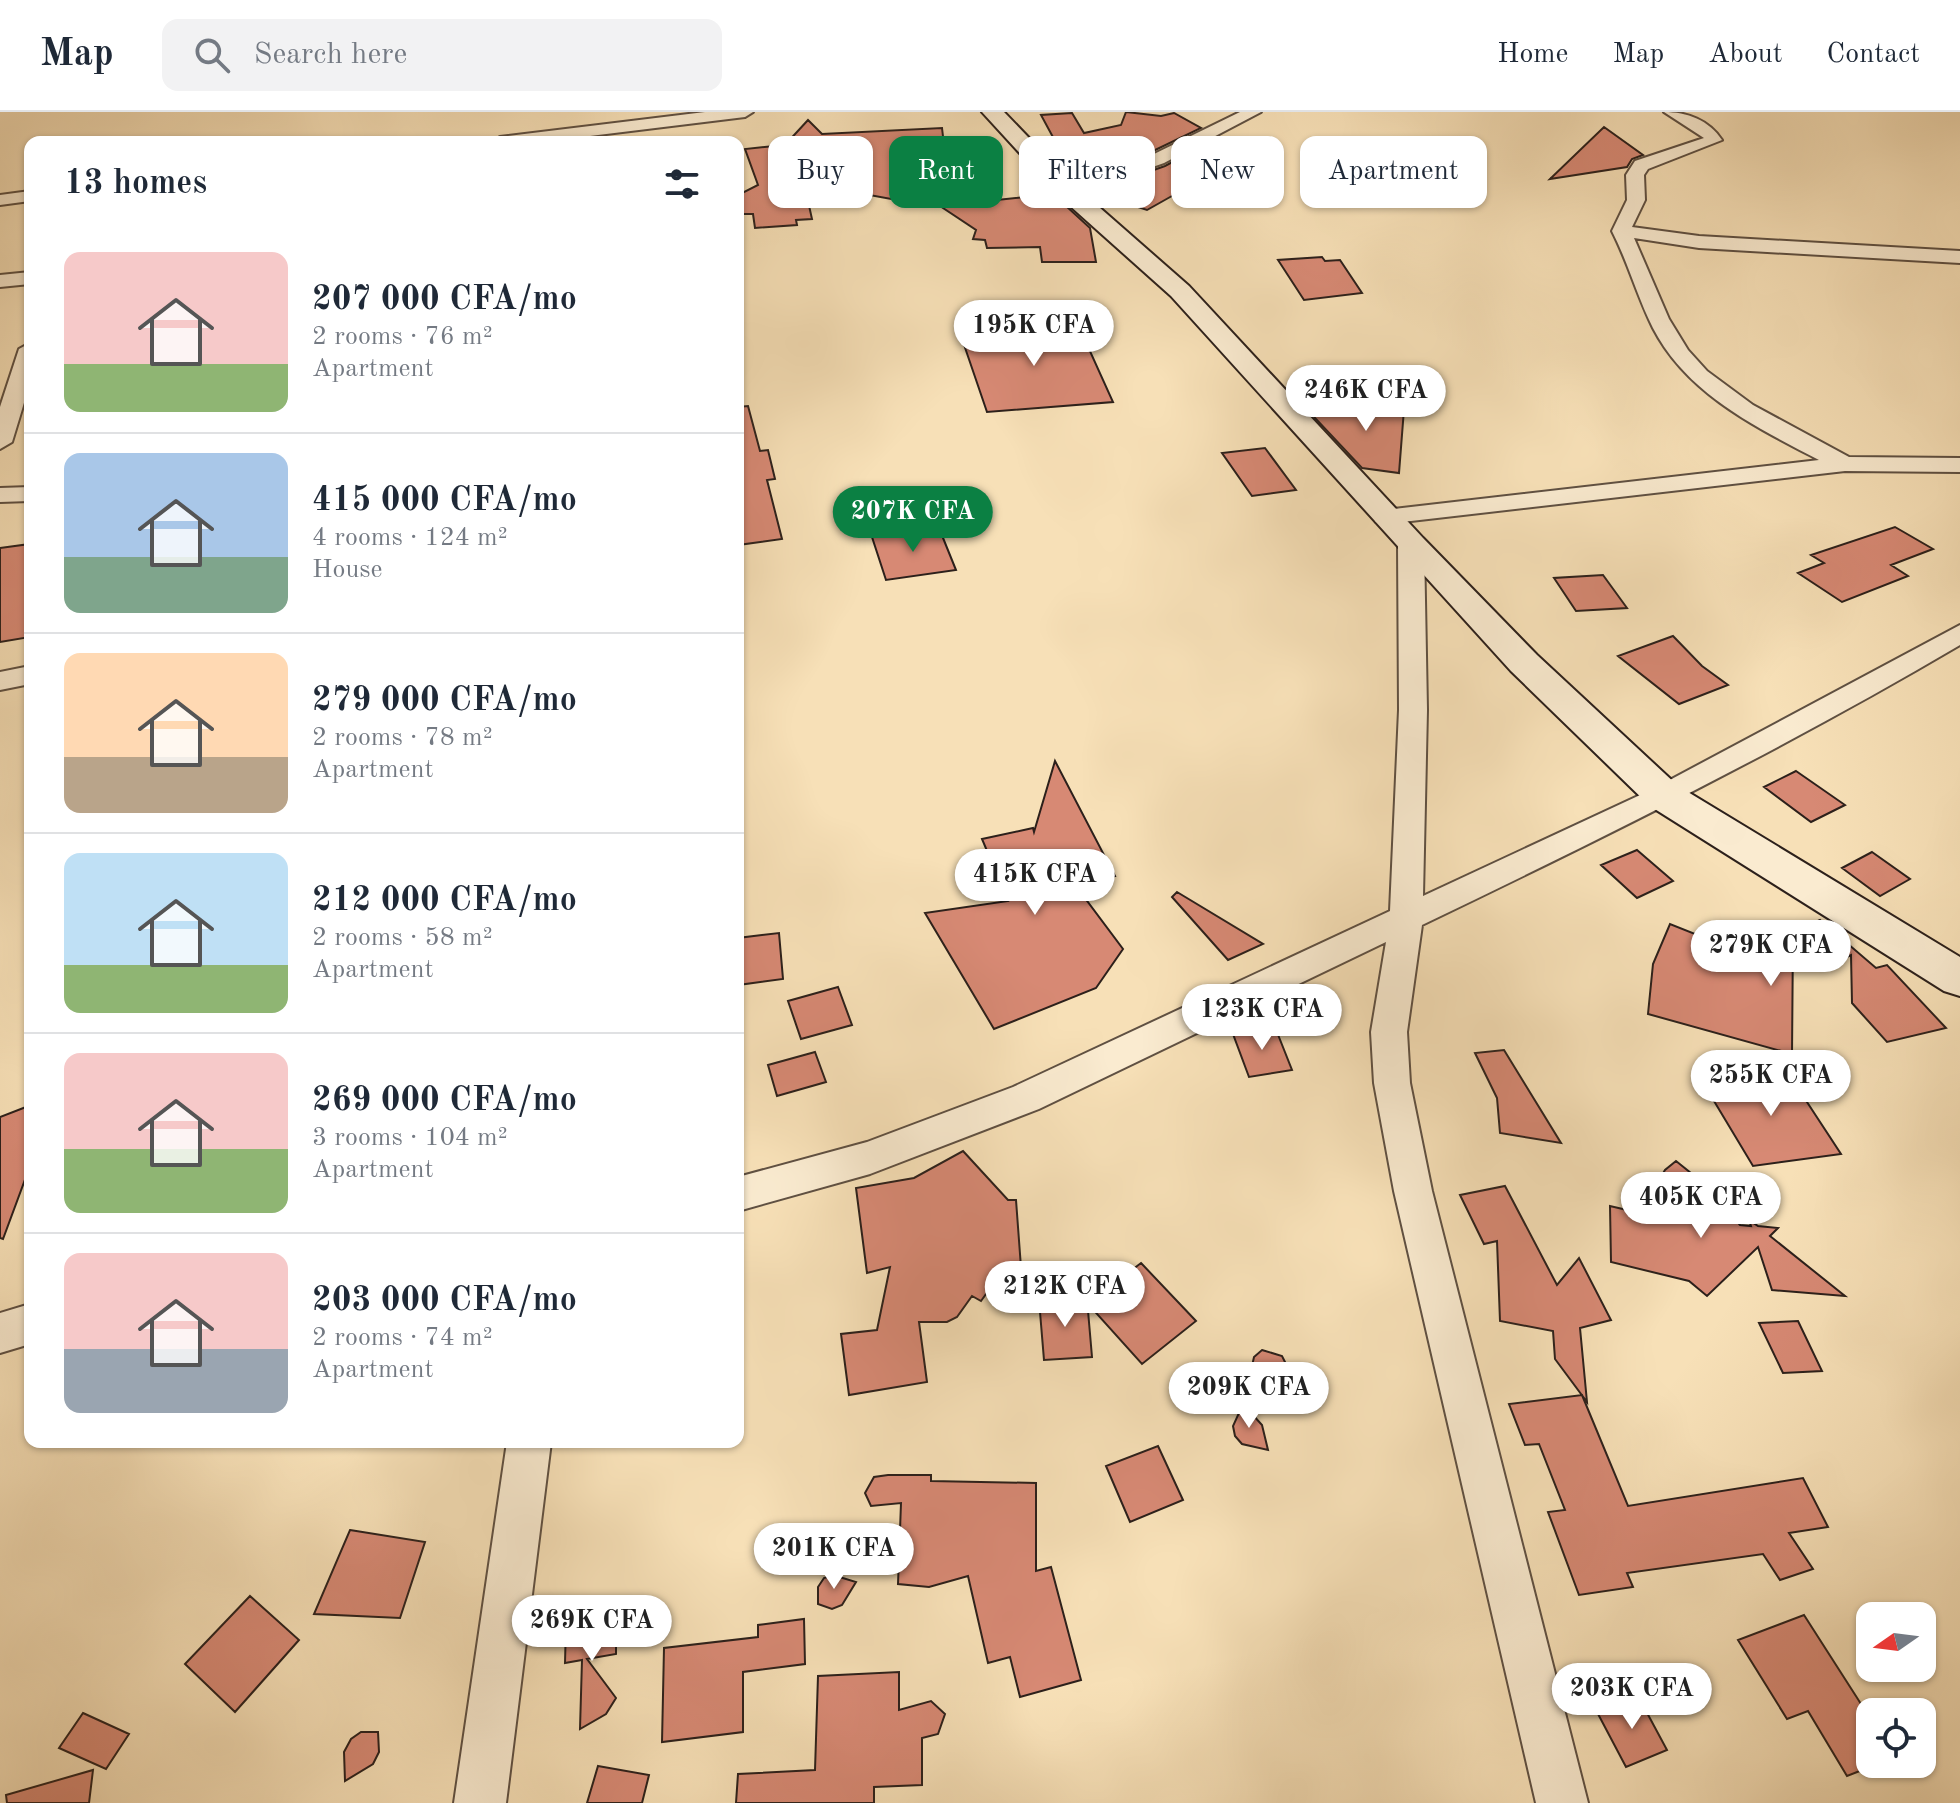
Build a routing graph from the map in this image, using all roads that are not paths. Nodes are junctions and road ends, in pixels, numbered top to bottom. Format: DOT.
graph roads {
  1 [pos="745,112"];
  2 [pos="992,112"];
  3 [pos="1253,112"];
  4 [pos="1672,112"];
  5 [pos="622,127"];
  6 [pos="549,136"];
  7 [pos="1019,140"];
  8 [pos="1155,160"];
  9 [pos="24,197"];
  10 [pos="0,200"];
  11 [pos="1086,208"];
  12 [pos="1621,231"];
  13 [pos="1960,257"];
  14 [pos="24,279"];
  15 [pos="0,281"];
  16 [pos="21,364"];
  17 [pos="0,442"];
  18 [pos="1845,464"];
  19 [pos="1960,465"];
  20 [pos="24,494"];
  21 [pos="0,495"];
  22 [pos="1385,517"];
  23 [pos="1411,545"];
  24 [pos="1960,633"];
  25 [pos="24,676"];
  26 [pos="0,681"];
  27 [pos="1664,796"];
  28 [pos="1406,919"];
  29 [pos="1960,979"];
  30 [pos="744,1192"];
  31 [pos="24,1326"];
  32 [pos="0,1333"];
  33 [pos="528,1448"];
  34 [pos="480,1803"];
  35 [pos="1562,1803"];
  1 -- 5 [label="street"];
  2 -- 7 [label="main road"];
  3 -- 8 [label="street"];
  4 -- 12 [label="street"];
  5 -- 6 [label="street"];
  9 -- 10 [label="street"];
  11 -- 22 [label="main road"];
  12 -- 13 [label="street"];
  12 -- 18 [label="street"];
  14 -- 15 [label="street"];
  16 -- 17 [label="street"];
  18 -- 19 [label="street"];
  18 -- 22 [label="street"];
  20 -- 21 [label="street"];
  22 -- 23 [label="main road"];
  23 -- 27 [label="main road"];
  23 -- 28 [label="street"];
  24 -- 27 [label="street"];
  25 -- 26 [label="street"];
  27 -- 28 [label="street"];
  27 -- 29 [label="main road"];
  28 -- 30 [label="street"];
  28 -- 35 [label="street"];
  31 -- 32 [label="street"];
  33 -- 34 [label="street"];
}
